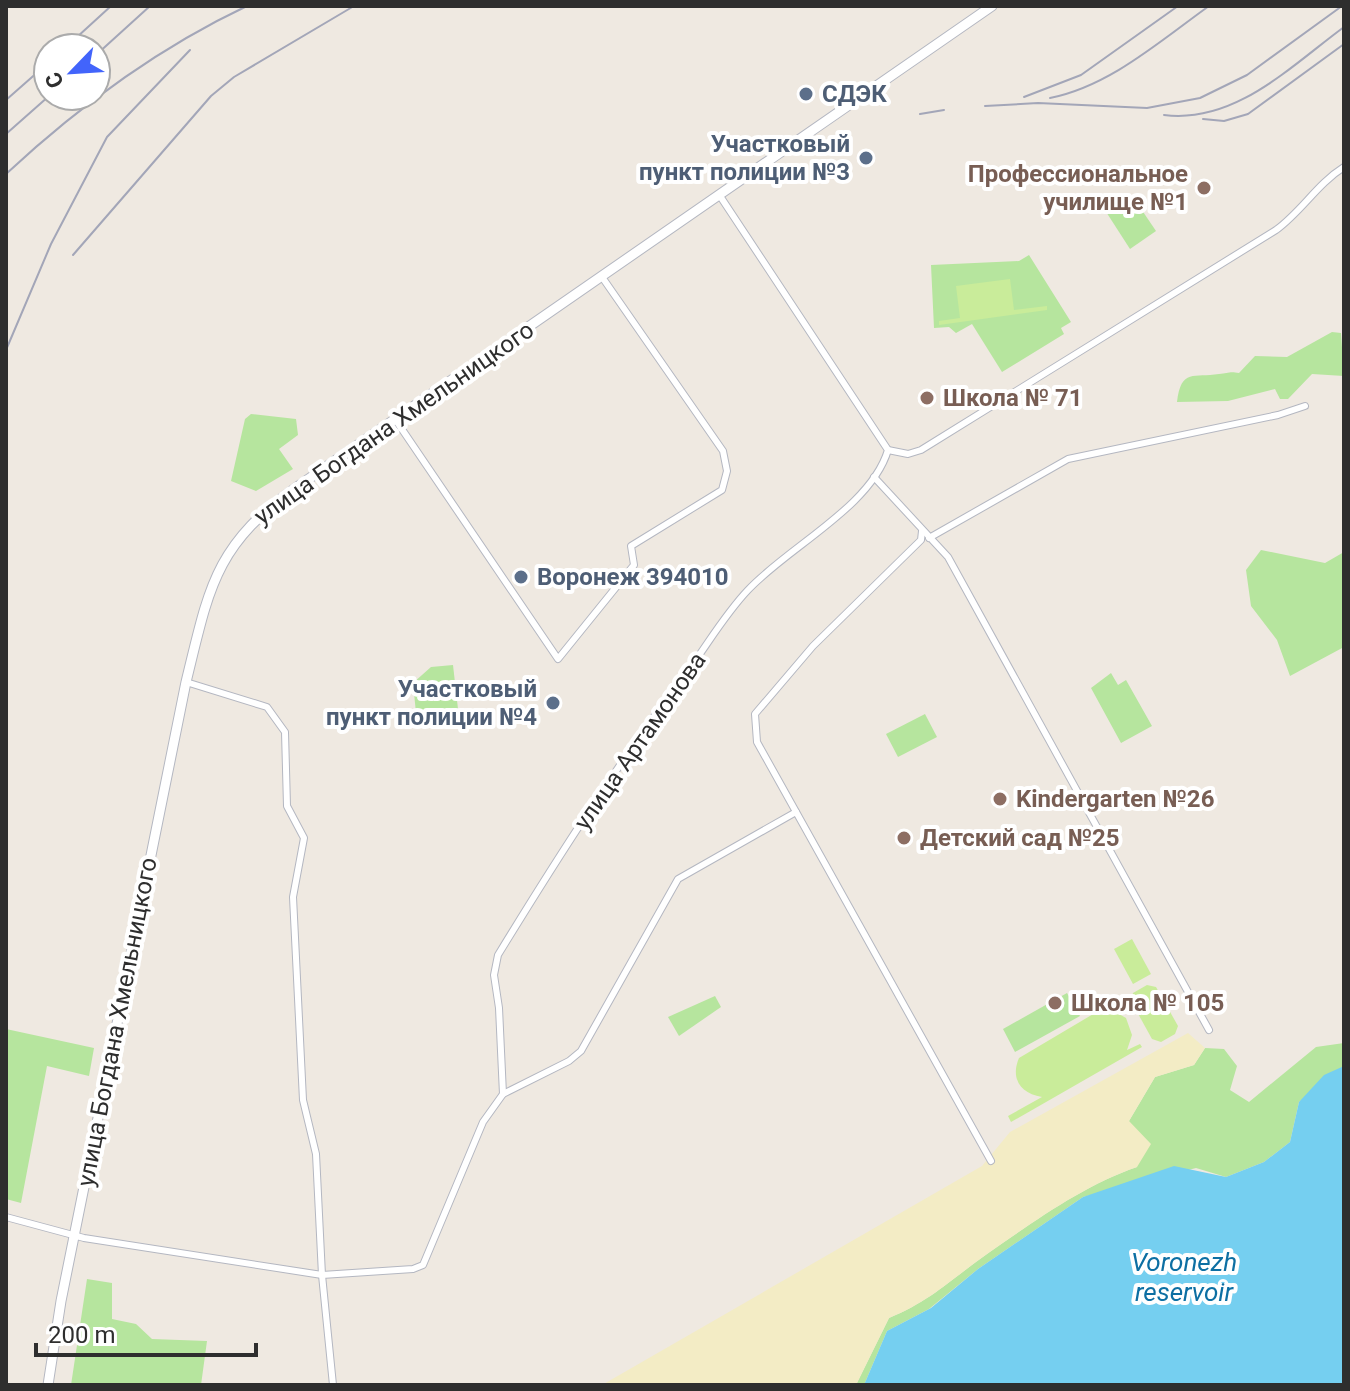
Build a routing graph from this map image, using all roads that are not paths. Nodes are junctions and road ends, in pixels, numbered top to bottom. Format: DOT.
graph roads {
  1 [pos="992,6"];
  2 [pos="1344,167"];
  3 [pos="720,196"];
  4 [pos="602,277"];
  5 [pos="1305,406"];
  6 [pos="395,419"];
  7 [pos="888,450"];
  8 [pos="874,477"];
  9 [pos="922,531"];
  10 [pos="929,538"];
  11 [pos="186,682"];
  12 [pos="796,812"];
  13 [pos="1209,1030"];
  14 [pos="503,1094"];
  15 [pos="991,1161"];
  16 [pos="6,1217"];
  17 [pos="74,1236"];
  18 [pos="322,1275"];
  19 [pos="48,1385"];
  20 [pos="333,1385"];
  1 -- 3 [label="main road, улица Богдана Хмельницкого"];
  2 -- 7 [label="street"];
  3 -- 4 [label="main road, улица Богдана Хмельницкого"];
  3 -- 7 [label="street"];
  4 -- 6 [label="main road, улица Богдана Хмельницкого"];
  4 -- 6 [label="street"];
  5 -- 10 [label="street"];
  6 -- 11 [label="main road, улица Богдана Хмельницкого"];
  7 -- 8 [label="street, улица Артамонова"];
  8 -- 9 [label="street"];
  8 -- 14 [label="street, улица Артамонова"];
  9 -- 10 [label="street"];
  9 -- 12 [label="street"];
  10 -- 13 [label="street"];
  11 -- 17 [label="main road, улица Богдана Хмельницкого"];
  11 -- 18 [label="street"];
  12 -- 14 [label="street"];
  12 -- 15 [label="street"];
  14 -- 18 [label="street"];
  16 -- 17 [label="street"];
  17 -- 18 [label="street"];
  17 -- 19 [label="main road, улица Богдана Хмельницкого"];
  18 -- 20 [label="street"];
}
